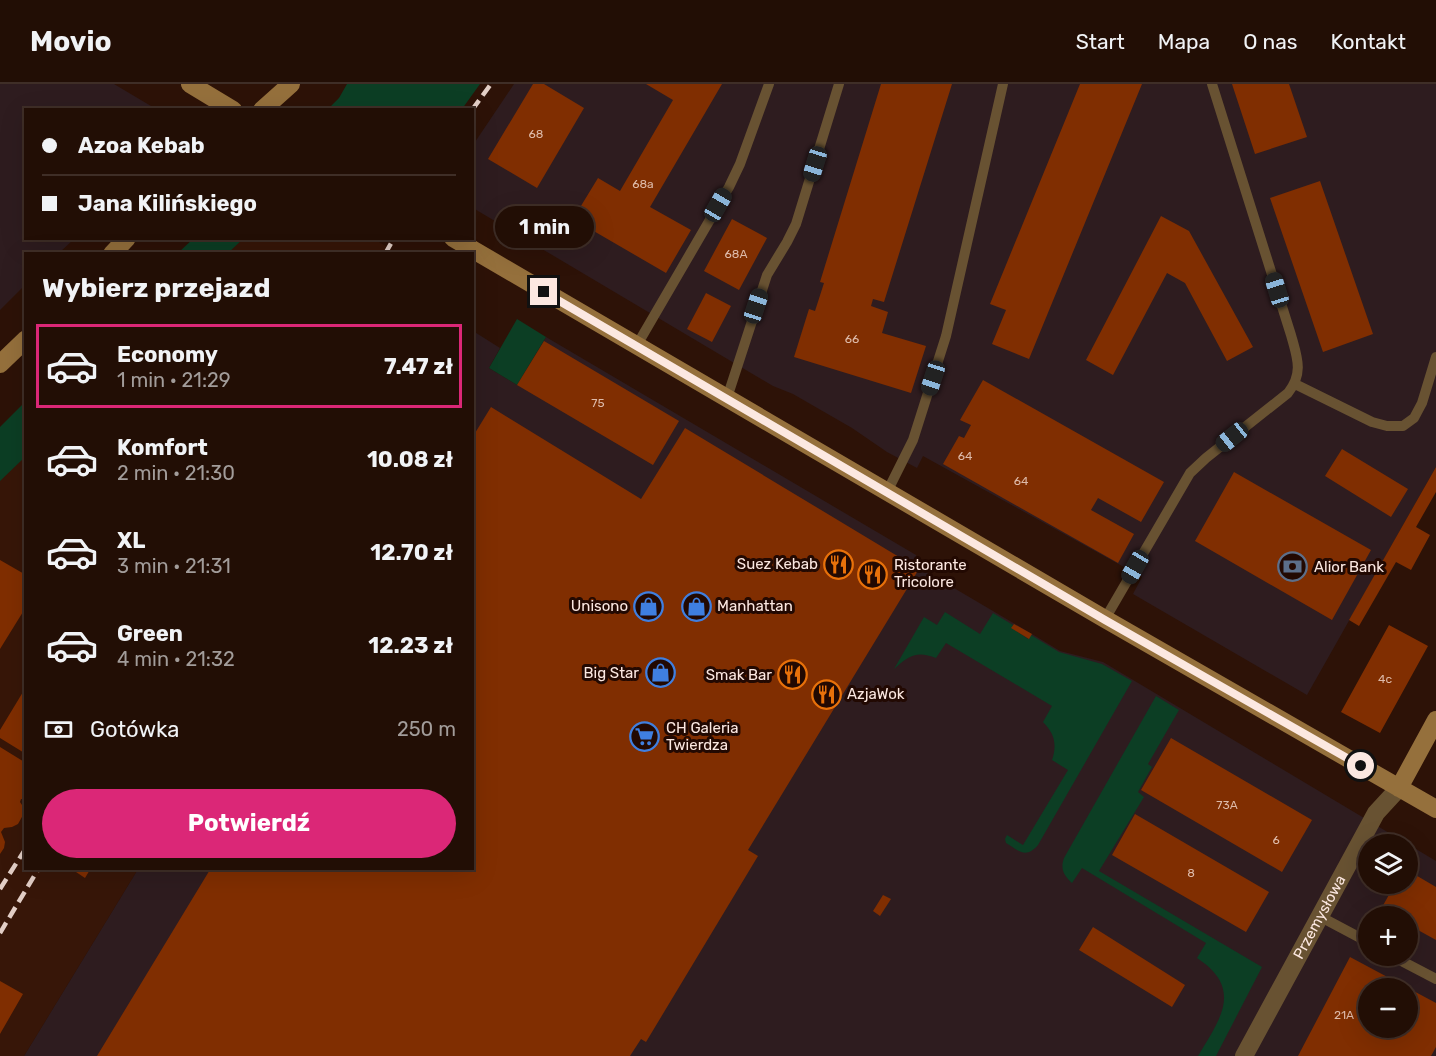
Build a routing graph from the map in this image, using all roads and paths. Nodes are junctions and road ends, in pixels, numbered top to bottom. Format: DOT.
graph roads {
  1 [pos="190,84"];
  2 [pos="291,84"];
  3 [pos="769,84"];
  4 [pos="839,84"];
  5 [pos="1004,84"];
  6 [pos="1212,84"];
  7 [pos="230,108"];
  8 [pos="264,108"];
  9 [pos="125,240"];
  10 [pos="456,240"];
  11 [pos="114,252"];
  12 [pos="24,341"];
  13 [pos="637,345"];
  14 [pos="1436,357"];
  15 [pos="0,364"];
  16 [pos="1295,384"];
  17 [pos="727,398"];
  18 [pos="887,492"];
  19 [pos="1105,620"];
  20 [pos="1436,720"];
  21 [pos="1400,788"];
  22 [pos="1436,809"];
  23 [pos="1319,916"];
  24 [pos="1358,937"];
  25 [pos="1411,966"];
  26 [pos="1436,979"];
  27 [pos="1244,1056"];
  1 -- 7 [label="street"];
  2 -- 8 [label="street"];
  3 -- 13 [label="lane"];
  4 -- 17 [label="lane"];
  5 -- 18 [label="lane"];
  6 -- 16 [label="lane"];
  9 -- 11 [label="street"];
  10 -- 13 [label="street"];
  12 -- 15 [label="street"];
  13 -- 17 [label="street"];
  14 -- 16 [label="lane"];
  16 -- 19 [label="lane"];
  17 -- 18 [label="street"];
  18 -- 19 [label="street"];
  19 -- 21 [label="street"];
  20 -- 21 [label="street, Przemysłowa"];
  21 -- 22 [label="street"];
  21 -- 23 [label="street, Przemysłowa"];
  23 -- 24 [label="lane"];
  23 -- 27 [label="street, Przemysłowa"];
  25 -- 26 [label="lane"];
}
